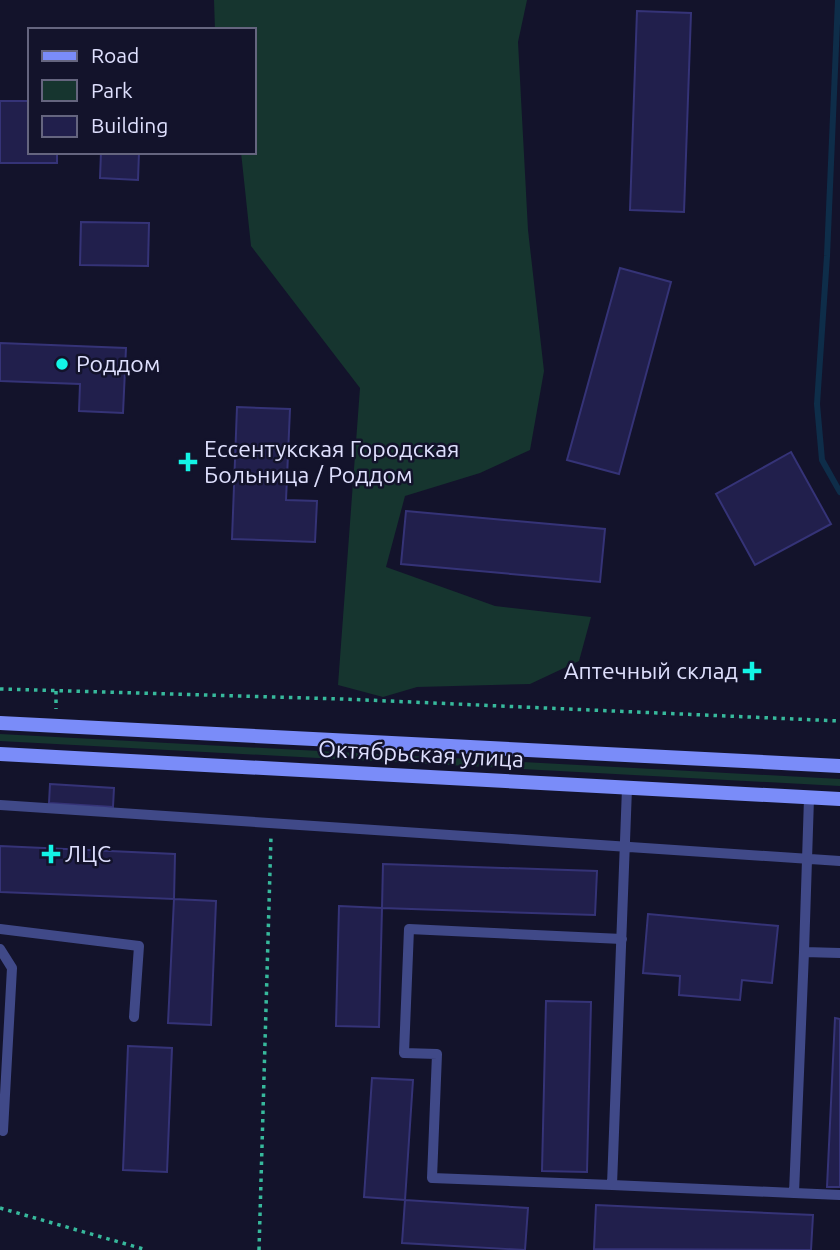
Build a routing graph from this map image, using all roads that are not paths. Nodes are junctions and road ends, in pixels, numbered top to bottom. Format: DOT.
graph roads {
  1 [pos="0,723"];
  2 [pos="0,754"];
  3 [pos="840,766"];
  4 [pos="628,788"];
  5 [pos="809,798"];
  6 [pos="840,799"];
  7 [pos="0,805"];
  8 [pos="625,845"];
  9 [pos="807,859"];
  10 [pos="840,861"];
  11 [pos="0,929"];
  12 [pos="622,939"];
  13 [pos="0,949"];
  14 [pos="804,952"];
  15 [pos="840,953"];
  16 [pos="134,1017"];
  17 [pos="3,1131"];
  18 [pos="612,1185"];
  19 [pos="794,1193"];
  20 [pos="840,1195"];
  1 -- 3 [label="main road, Октябрьская улица"];
  2 -- 4 [label="main road, Октябрьская улица"];
  4 -- 5 [label="main road, Октябрьская улица"];
  4 -- 8 [label="lane"];
  5 -- 6 [label="main road, Октябрьская улица"];
  5 -- 9 [label="lane"];
  7 -- 8 [label="lane"];
  8 -- 9 [label="lane"];
  8 -- 12 [label="lane"];
  9 -- 10 [label="lane"];
  9 -- 14 [label="lane"];
  11 -- 16 [label="lane"];
  12 -- 18 [label="lane"];
  12 -- 18 [label="lane"];
  13 -- 17 [label="lane"];
  14 -- 15 [label="lane"];
  14 -- 19 [label="lane"];
  18 -- 19 [label="lane"];
  19 -- 20 [label="lane"];
}
